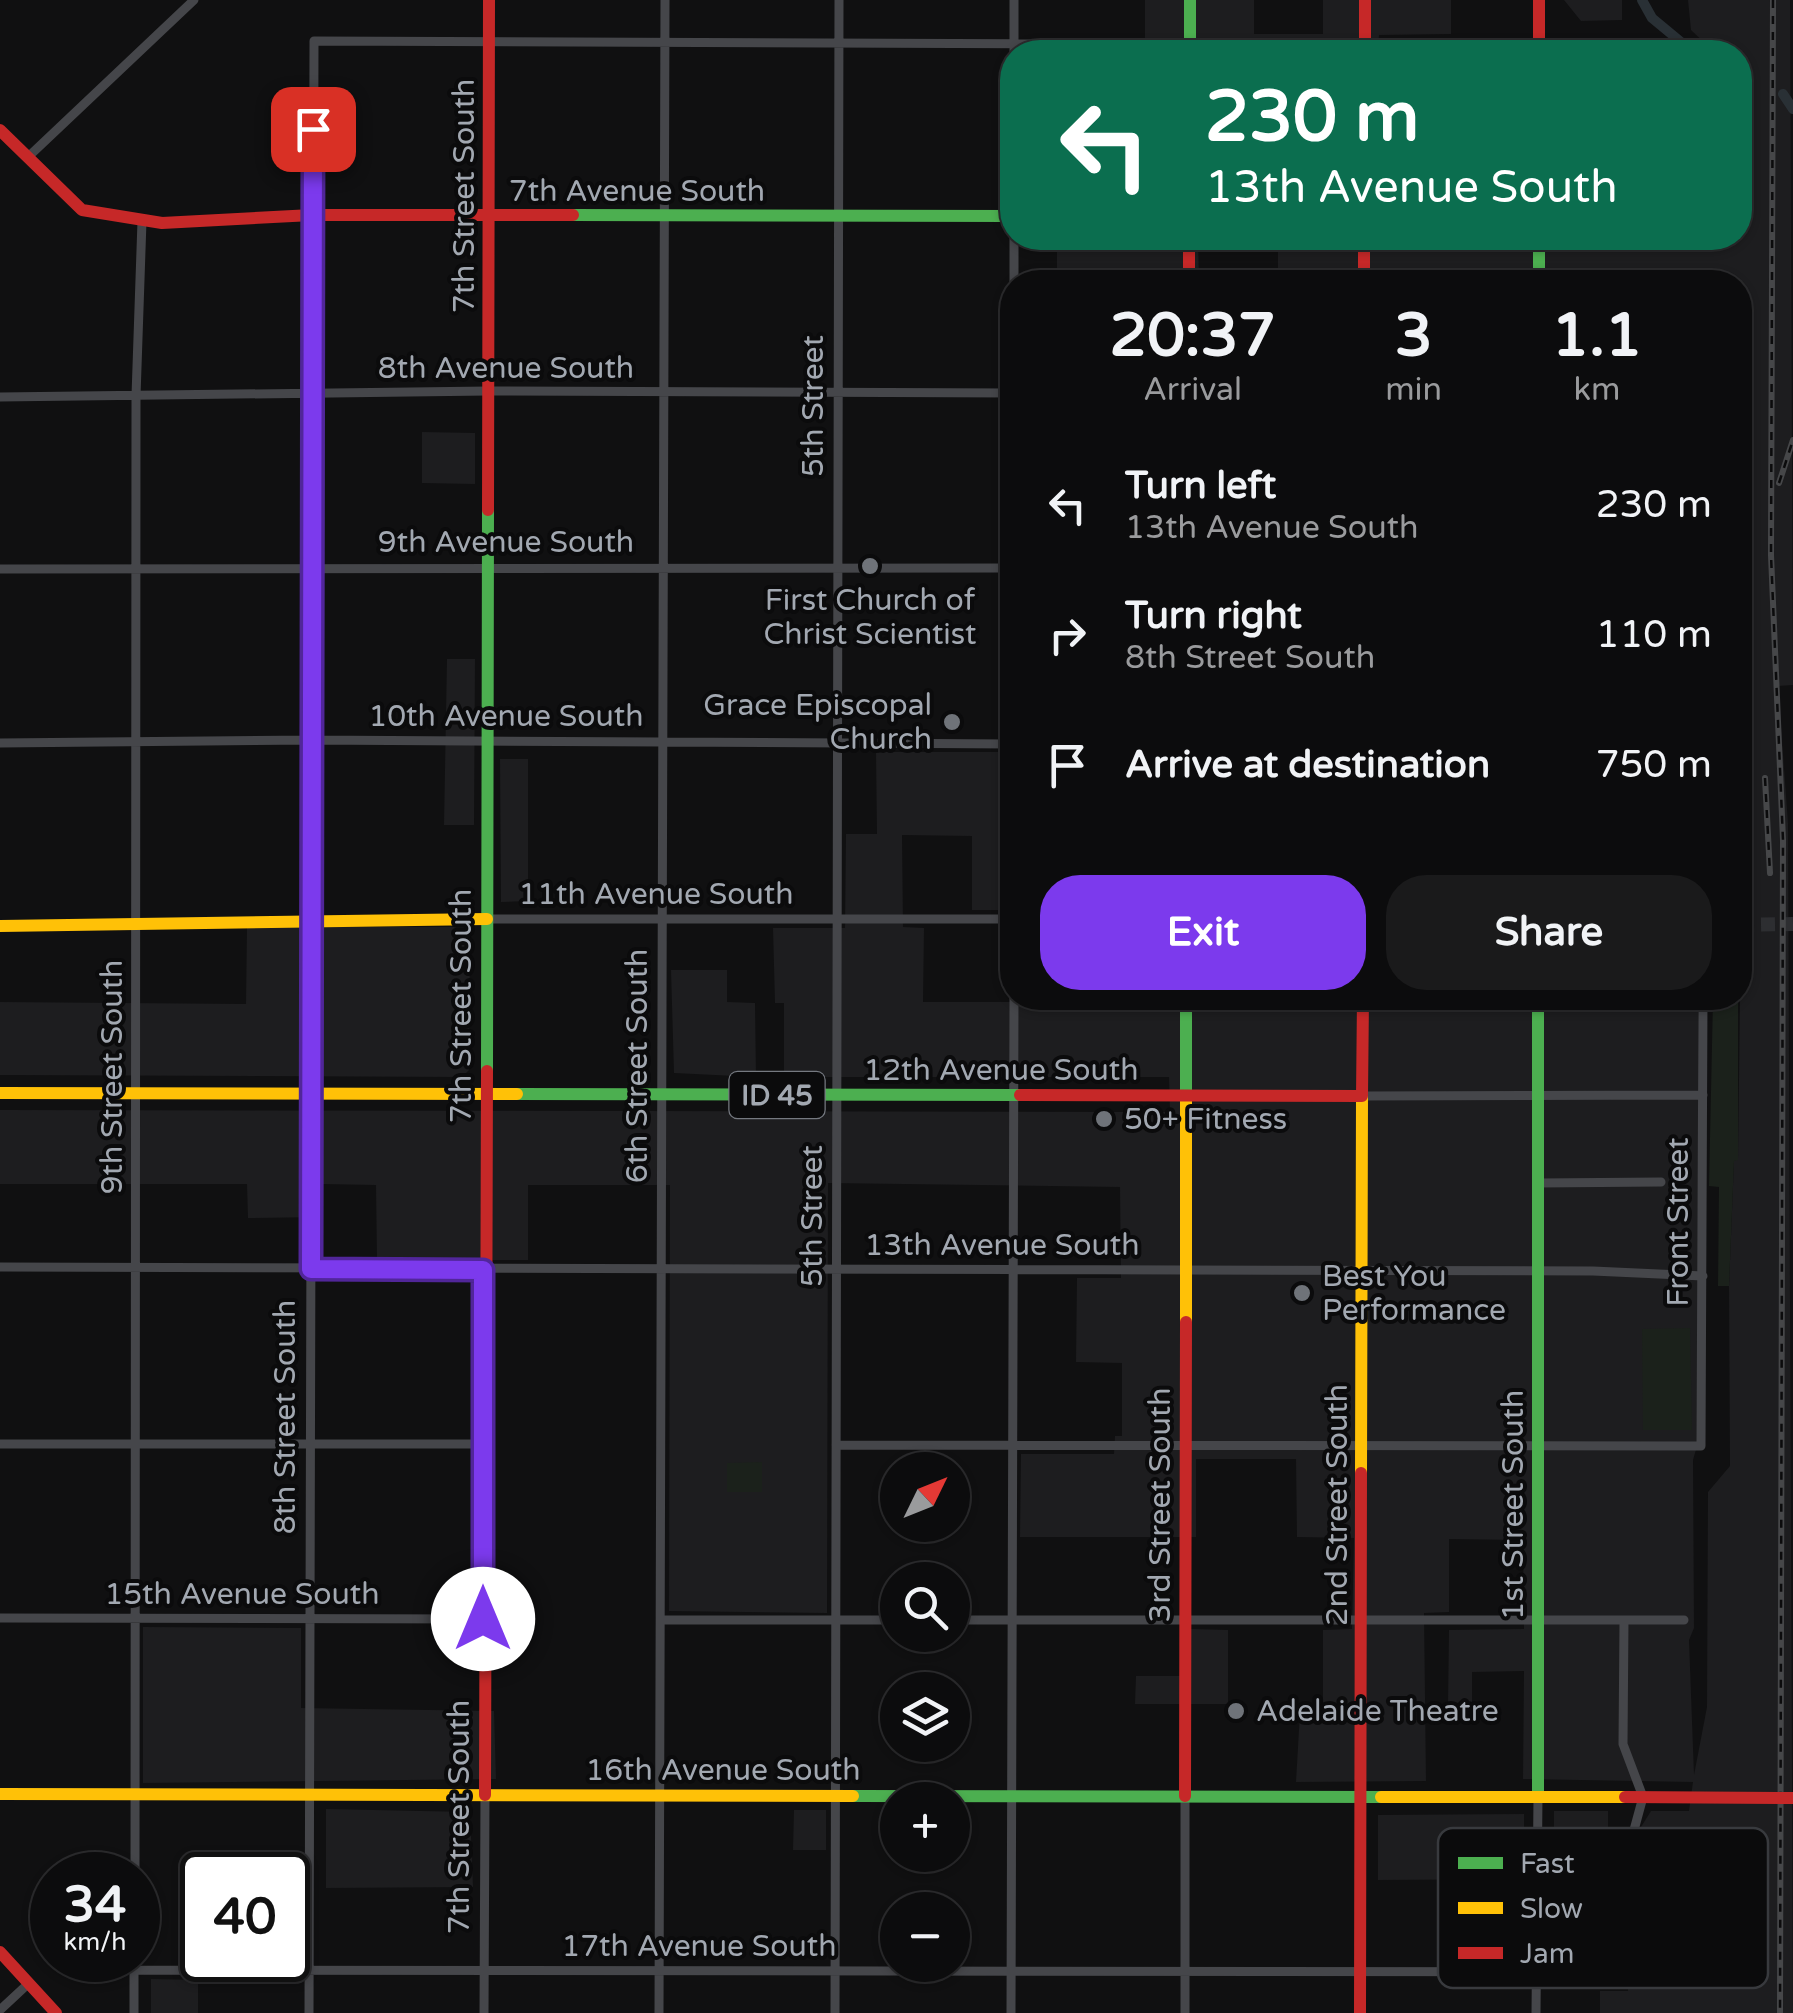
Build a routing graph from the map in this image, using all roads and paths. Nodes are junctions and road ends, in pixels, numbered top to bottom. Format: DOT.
graph roads {
  1 [pos="194,0"];
  2 [pos="490,0"];
  3 [pos="665,0"];
  4 [pos="838,0"];
  5 [pos="1014,0"];
  6 [pos="1190,0"];
  7 [pos="1365,0"];
  8 [pos="1540,0"];
  9 [pos="1014,40"];
  10 [pos="1190,40"];
  11 [pos="1365,40"];
  12 [pos="1539,40"];
  13 [pos="490,41"];
  14 [pos="665,42"];
  15 [pos="839,42"];
  16 [pos="1000,47"];
  17 [pos="0,130"];
  18 [pos="27,158"];
  19 [pos="312,216"];
  20 [pos="488,216"];
  21 [pos="839,216"];
  22 [pos="1000,216"];
  23 [pos="664,217"];
  24 [pos="142,221"];
  25 [pos="488,391"];
  26 [pos="663,392"];
  27 [pos="838,392"];
  28 [pos="1000,393"];
  29 [pos="312,394"];
  30 [pos="136,396"];
  31 [pos="0,398"];
  32 [pos="487,566"];
  33 [pos="663,567"];
  34 [pos="136,568"];
  35 [pos="838,568"];
  36 [pos="1000,568"];
  37 [pos="0,569"];
  38 [pos="311,569"];
  39 [pos="137,740"];
  40 [pos="310,740"];
  41 [pos="487,741"];
  42 [pos="663,742"];
  43 [pos="0,743"];
  44 [pos="838,743"];
  45 [pos="1000,744"];
  46 [pos="487,919"];
  47 [pos="662,920"];
  48 [pos="838,920"];
  49 [pos="1000,920"];
  50 [pos="309,923"];
  51 [pos="138,925"];
  52 [pos="0,926"];
  53 [pos="1014,1010"];
  54 [pos="1186,1010"];
  55 [pos="1363,1010"];
  56 [pos="1538,1010"];
  57 [pos="1703,1010"];
  58 [pos="0,1093"];
  59 [pos="136,1093"];
  60 [pos="311,1094"];
  61 [pos="486,1094"];
  62 [pos="662,1094"];
  63 [pos="838,1095"];
  64 [pos="1013,1095"];
  65 [pos="1703,1095"];
  66 [pos="1186,1096"];
  67 [pos="1362,1096"];
  68 [pos="1538,1096"];
  69 [pos="1661,1182"];
  70 [pos="1538,1183"];
  71 [pos="0,1268"];
  72 [pos="136,1269"];
  73 [pos="311,1269"];
  74 [pos="661,1269"];
  75 [pos="836,1269"];
  76 [pos="483,1270"];
  77 [pos="1012,1270"];
  78 [pos="1186,1270"];
  79 [pos="1362,1270"];
  80 [pos="1538,1271"];
  81 [pos="1703,1276"];
  82 [pos="0,1444"];
  83 [pos="135,1444"];
  84 [pos="310,1444"];
  85 [pos="483,1444"];
  86 [pos="1186,1444"];
  87 [pos="836,1446"];
  88 [pos="1011,1446"];
  89 [pos="1362,1446"];
  90 [pos="1538,1446"];
  91 [pos="0,1618"];
  92 [pos="134,1619"];
  93 [pos="310,1619"];
  94 [pos="483,1619"];
  95 [pos="661,1620"];
  96 [pos="836,1620"];
  97 [pos="880,1620"];
  98 [pos="970,1620"];
  99 [pos="1011,1620"];
  100 [pos="1538,1620"];
  101 [pos="1624,1620"];
  102 [pos="1684,1620"];
  103 [pos="1362,1621"];
  104 [pos="1186,1622"];
  105 [pos="0,1794"];
  106 [pos="135,1794"];
  107 [pos="485,1794"];
  108 [pos="311,1795"];
  109 [pos="660,1796"];
  110 [pos="836,1796"];
  111 [pos="1011,1796"];
  112 [pos="1185,1796"];
  113 [pos="1362,1796"];
  114 [pos="1538,1796"];
  115 [pos="1793,1798"];
  116 [pos="1538,1828"];
  117 [pos="1634,1828"];
  118 [pos="134,1852"];
  119 [pos="0,1952"];
  120 [pos="310,1970"];
  121 [pos="484,1970"];
  122 [pos="660,1971"];
  123 [pos="835,1971"];
  124 [pos="1011,1971"];
  125 [pos="1186,1972"];
  126 [pos="1438,1972"];
  127 [pos="1361,1973"];
  128 [pos="134,1982"];
  129 [pos="310,1982"];
  130 [pos="29,1984"];
  131 [pos="0,2010"];
  132 [pos="56,2013"];
  133 [pos="134,2013"];
  134 [pos="309,2013"];
  135 [pos="484,2013"];
  136 [pos="660,2013"];
  137 [pos="835,2013"];
  138 [pos="1010,2013"];
  139 [pos="1186,2013"];
  140 [pos="1360,2013"];
  1 -- 18 [label="street"];
  2 -- 13 [label="main road, 7th Street South"];
  3 -- 14 [label="street, 6th Street South"];
  4 -- 15 [label="street, 5th Street"];
  5 -- 9 [label="street"];
  6 -- 10 [label="main road"];
  7 -- 11 [label="main road"];
  8 -- 12 [label="main road"];
  13 -- 14 [label="street"];
  13 -- 19 [label="street, 8th Street South"];
  13 -- 20 [label="main road, 7th Street South"];
  14 -- 15 [label="street"];
  14 -- 23 [label="street, 6th Street South"];
  15 -- 16 [label="street"];
  15 -- 21 [label="street, 5th Street"];
  17 -- 18 [label="main road"];
  18 -- 24 [label="main road, 7th Avenue South"];
  19 -- 20 [label="main road, 7th Avenue South"];
  19 -- 24 [label="main road, 7th Avenue South"];
  19 -- 29 [label="street, 8th Street South"];
  20 -- 23 [label="main road, 7th Avenue South"];
  20 -- 25 [label="main road, 7th Street South"];
  21 -- 22 [label="main road, 7th Avenue South"];
  21 -- 23 [label="main road, 7th Avenue South"];
  21 -- 27 [label="street, 5th Street"];
  23 -- 26 [label="street, 6th Street South"];
  24 -- 30 [label="street, 9th Street South"];
  25 -- 26 [label="street, 8th Avenue South"];
  25 -- 29 [label="street, 8th Avenue South"];
  25 -- 32 [label="main road, 7th Street South"];
  26 -- 27 [label="street, 8th Avenue South"];
  26 -- 33 [label="street, 6th Street South"];
  27 -- 28 [label="street, 8th Avenue South"];
  27 -- 35 [label="street, 5th Street"];
  29 -- 30 [label="street, 8th Avenue South"];
  29 -- 38 [label="street, 8th Street South"];
  30 -- 31 [label="street, 8th Avenue South"];
  30 -- 34 [label="street, 9th Street South"];
  32 -- 33 [label="street, 9th Avenue South"];
  32 -- 38 [label="street, 9th Avenue South"];
  32 -- 41 [label="main road, 7th Street South"];
  33 -- 35 [label="street, 9th Avenue South"];
  33 -- 42 [label="street, 6th Street South"];
  34 -- 37 [label="street, 9th Avenue South"];
  34 -- 38 [label="street, 9th Avenue South"];
  34 -- 39 [label="street, 9th Street South"];
  35 -- 36 [label="street, 9th Avenue South"];
  35 -- 44 [label="street, 5th Street"];
  38 -- 40 [label="street, 8th Street South"];
  39 -- 40 [label="street, 10th Avenue South"];
  39 -- 43 [label="street, 10th Avenue South"];
  39 -- 51 [label="street, 9th Street South"];
  40 -- 41 [label="street, 10th Avenue South"];
  40 -- 50 [label="street, 8th Street South"];
  41 -- 42 [label="street, 10th Avenue South"];
  41 -- 46 [label="main road, 7th Street South"];
  42 -- 44 [label="street, 10th Avenue South"];
  42 -- 47 [label="street, 6th Street South"];
  44 -- 45 [label="street, 10th Avenue South"];
  44 -- 48 [label="street, 5th Street"];
  46 -- 47 [label="street, 11th Avenue South"];
  46 -- 50 [label="main road, 11th Avenue South"];
  46 -- 61 [label="main road, 7th Street South"];
  47 -- 48 [label="street, 11th Avenue South"];
  47 -- 62 [label="street, 6th Street South"];
  48 -- 49 [label="street, 11th Avenue South"];
  48 -- 63 [label="street, 5th Street"];
  50 -- 51 [label="main road, 11th Avenue South"];
  50 -- 60 [label="street, 8th Street South"];
  51 -- 52 [label="main road, 11th Avenue South"];
  51 -- 59 [label="street, 9th Street South"];
  53 -- 64 [label="street"];
  54 -- 66 [label="main road, 3rd Street South"];
  55 -- 67 [label="main road, 2nd Street South"];
  56 -- 68 [label="main road, 1st Street South"];
  57 -- 65 [label="street, Front Street"];
  58 -- 59 [label="main road, 12th Avenue South / ID 45"];
  59 -- 60 [label="main road, 12th Avenue South / ID 45"];
  59 -- 72 [label="street, 9th Street South"];
  60 -- 61 [label="main road, 12th Avenue South / ID 45"];
  60 -- 73 [label="street, 8th Street South"];
  61 -- 62 [label="main road, 12th Avenue South / ID 45"];
  61 -- 76 [label="main road, 7th Street South"];
  62 -- 63 [label="main road, 12th Avenue South / ID 45"];
  62 -- 74 [label="street, 6th Street South"];
  63 -- 64 [label="main road, 12th Avenue South / ID 45"];
  63 -- 75 [label="street, 5th Street"];
  64 -- 66 [label="main road, 12th Avenue South / ID 45"];
  64 -- 77 [label="street"];
  65 -- 68 [label="street, 12th Avenue South"];
  65 -- 81 [label="street, Front Street"];
  66 -- 67 [label="main road, 12th Avenue South"];
  66 -- 78 [label="main road, 3rd Street South"];
  67 -- 68 [label="street, 12th Avenue South"];
  67 -- 79 [label="main road, 2nd Street South"];
  68 -- 70 [label="main road, 1st Street South"];
  69 -- 70 [label="street"];
  70 -- 80 [label="main road, 1st Street South"];
  71 -- 72 [label="street, 13th Avenue South"];
  72 -- 73 [label="street, 13th Avenue South"];
  72 -- 83 [label="street, 9th Street South"];
  73 -- 76 [label="street, 13th Avenue South"];
  73 -- 84 [label="street, 8th Street South"];
  74 -- 75 [label="street, 13th Avenue South"];
  74 -- 76 [label="street, 13th Avenue South"];
  74 -- 95 [label="street, 6th Street South"];
  75 -- 77 [label="street, 13th Avenue South"];
  75 -- 87 [label="street, 5th Street"];
  76 -- 85 [label="main road, 7th Street South"];
  77 -- 78 [label="street, 13th Avenue South"];
  77 -- 88 [label="street"];
  78 -- 79 [label="street, 13th Avenue South"];
  78 -- 86 [label="main road, 3rd Street South"];
  79 -- 80 [label="street, 13th Avenue South"];
  79 -- 89 [label="main road, 2nd Street South"];
  80 -- 81 [label="street, 13th Avenue South"];
  80 -- 90 [label="main road, 1st Street South"];
  81 -- 90 [label="street, Front Street"];
  82 -- 83 [label="street"];
  83 -- 84 [label="street"];
  83 -- 92 [label="street, 9th Street South"];
  84 -- 85 [label="street"];
  84 -- 93 [label="street, 8th Street South"];
  85 -- 94 [label="main road, 7th Street South"];
  86 -- 88 [label="street"];
  86 -- 89 [label="street"];
  86 -- 104 [label="main road, 3rd Street South"];
  87 -- 88 [label="street"];
  87 -- 96 [label="street, 5th Street"];
  88 -- 99 [label="street"];
  89 -- 90 [label="street"];
  89 -- 103 [label="main road, 2nd Street South"];
  90 -- 100 [label="main road, 1st Street South"];
  91 -- 92 [label="street, 15th Avenue South"];
  92 -- 93 [label="street, 15th Avenue South"];
  92 -- 106 [label="street, 9th Street South"];
  93 -- 94 [label="street, 15th Avenue South"];
  93 -- 108 [label="street, 8th Street South"];
  94 -- 107 [label="main road, 7th Street South"];
  95 -- 96 [label="street"];
  95 -- 109 [label="street, 6th Street South"];
  96 -- 97 [label="street"];
  96 -- 110 [label="street, 5th Street"];
  98 -- 99 [label="street"];
  99 -- 104 [label="street"];
  99 -- 111 [label="street"];
  100 -- 101 [label="street"];
  100 -- 103 [label="street"];
  100 -- 114 [label="main road, 1st Street South"];
  101 -- 102 [label="street"];
  101 -- 117 [label="street, 17th Avenue South"];
  103 -- 104 [label="street"];
  103 -- 113 [label="main road, 2nd Street South"];
  104 -- 112 [label="main road, 3rd Street South"];
  105 -- 106 [label="main road, 16th Avenue South"];
  106 -- 108 [label="main road, 16th Avenue South"];
  106 -- 118 [label="street, 9th Street South"];
  107 -- 108 [label="main road, 16th Avenue South"];
  107 -- 109 [label="main road, 16th Avenue South"];
  107 -- 121 [label="street, 7th Street South"];
  108 -- 120 [label="street, 8th Street South"];
  109 -- 110 [label="main road, 16th Avenue South"];
  109 -- 122 [label="street, 6th Street South"];
  110 -- 111 [label="main road, 16th Avenue South"];
  110 -- 123 [label="street, 5th Street"];
  111 -- 112 [label="main road, 16th Avenue South"];
  111 -- 124 [label="street"];
  112 -- 113 [label="main road, 16th Avenue South"];
  112 -- 125 [label="street, 3rd Street South"];
  113 -- 114 [label="main road, 16th Avenue South"];
  113 -- 127 [label="main road, 2nd Street South"];
  114 -- 115 [label="main road, 16th Avenue South, bridge"];
  114 -- 116 [label="street, 1st Street South"];
  119 -- 130 [label="main road"];
  120 -- 121 [label="street, 17th Avenue South"];
  121 -- 122 [label="street, 17th Avenue South"];
  121 -- 135 [label="street, 7th Street South"];
  122 -- 123 [label="street, 17th Avenue South"];
  122 -- 136 [label="street, 6th Street South"];
  123 -- 124 [label="street, 17th Avenue South"];
  123 -- 137 [label="street, 5th Street"];
  124 -- 125 [label="street, 17th Avenue South"];
  124 -- 138 [label="street"];
  125 -- 127 [label="street, 17th Avenue South"];
  125 -- 139 [label="street, 3rd Street South"];
  126 -- 127 [label="street, 17th Avenue South"];
  127 -- 140 [label="main road, 2nd Street South"];
  128 -- 133 [label="street"];
  129 -- 134 [label="street, 8th Street South"];
  130 -- 131 [label="street"];
  130 -- 132 [label="main road"];
}
